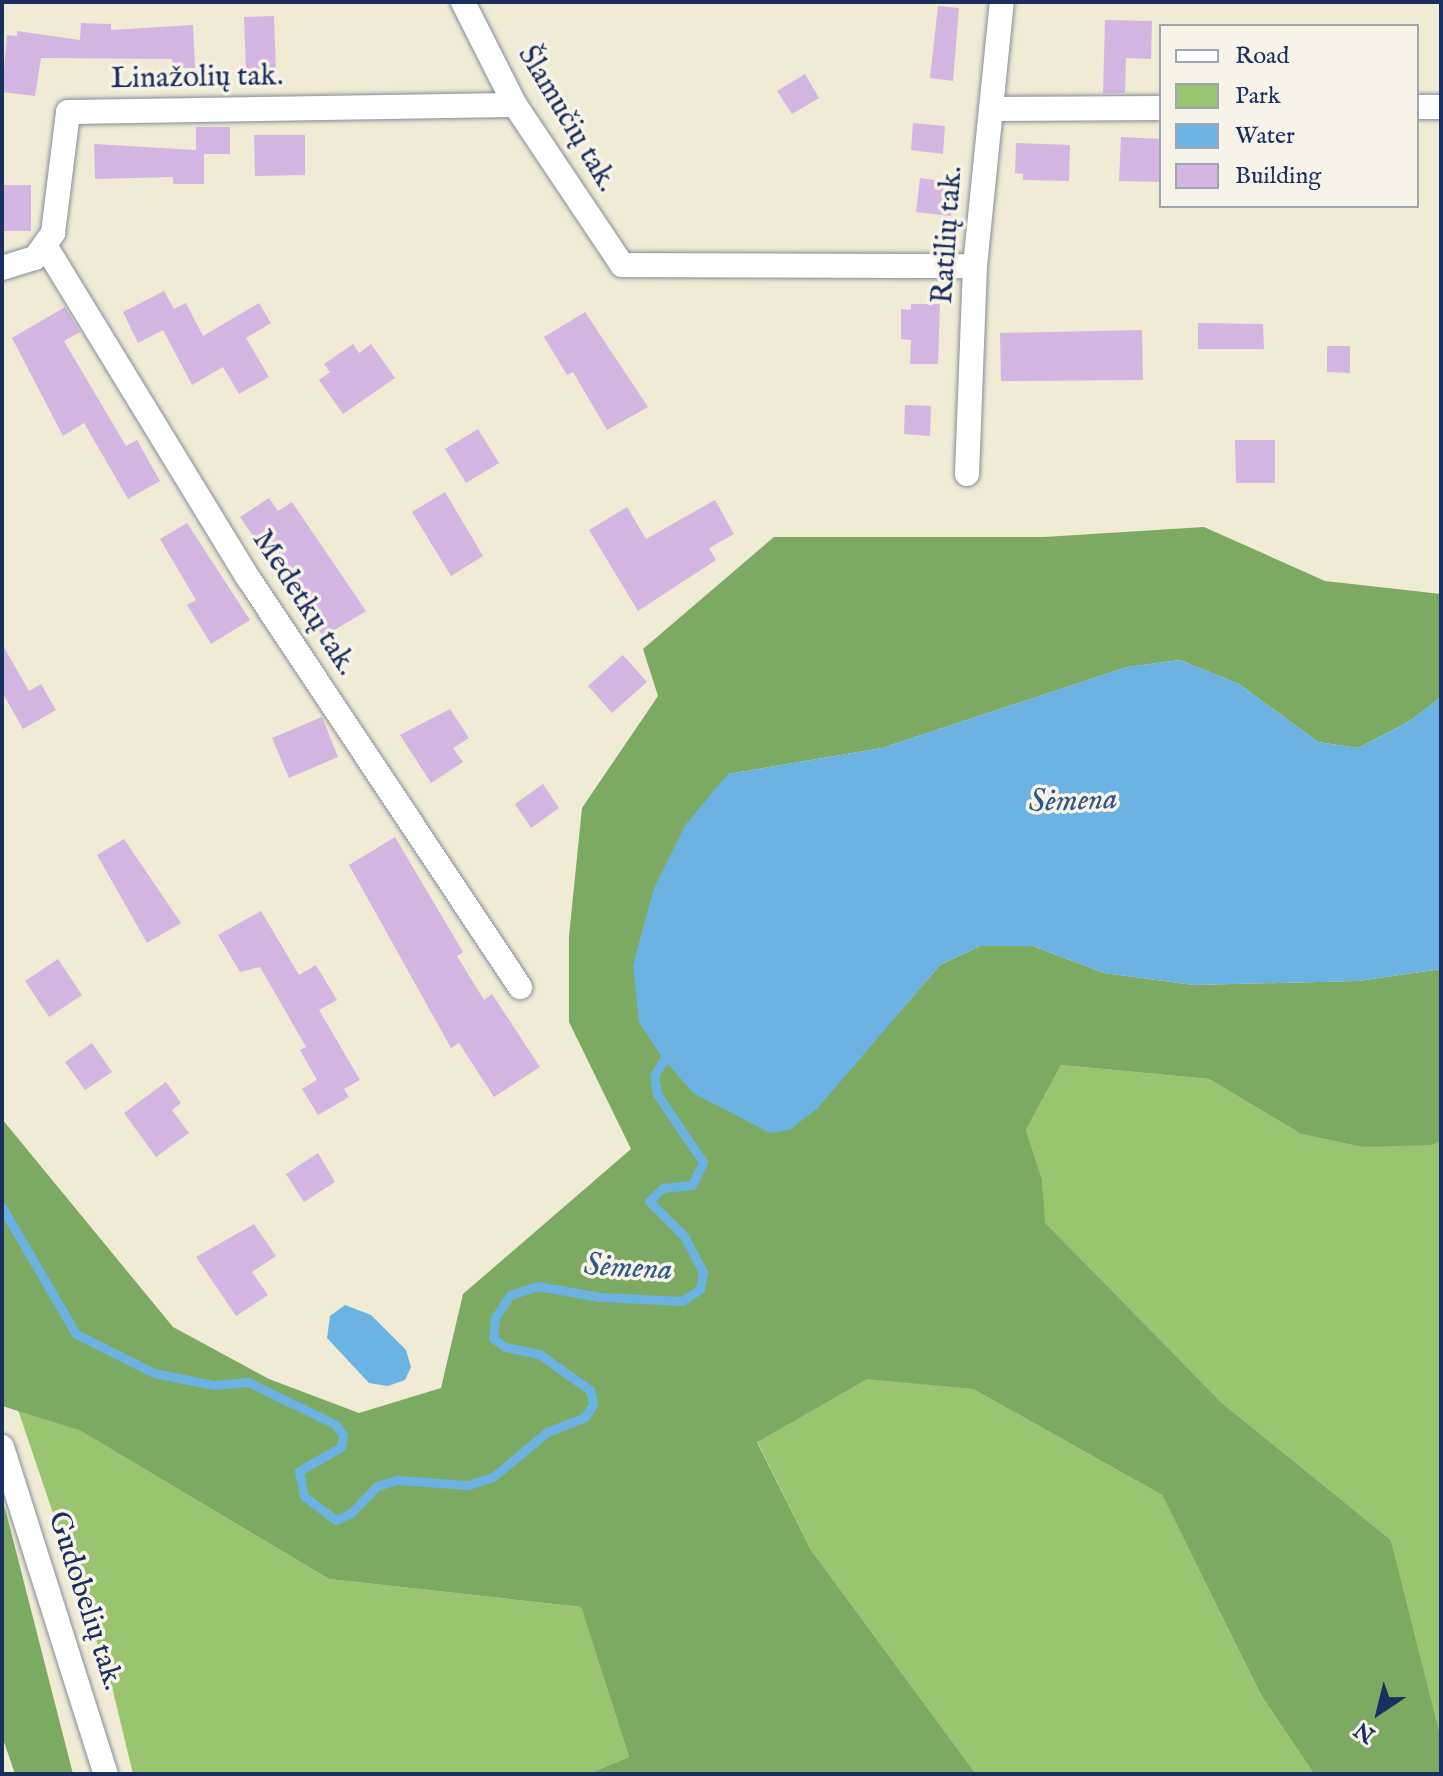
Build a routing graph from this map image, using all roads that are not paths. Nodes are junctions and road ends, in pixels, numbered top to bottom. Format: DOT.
graph roads {
  1 [pos="463,2"];
  2 [pos="1002,2"];
  3 [pos="515,105"];
  4 [pos="1419,107"];
  5 [pos="1441,107"];
  6 [pos="1159,108"];
  7 [pos="991,109"];
  8 [pos="46,247"];
  9 [pos="975,266"];
  10 [pos="2,268"];
  11 [pos="967,474"];
  12 [pos="520,987"];
  13 [pos="2,1447"];
  14 [pos="106,1774"];
  1 -- 3 [label="street, Šlamučių tak."];
  2 -- 7 [label="street, Ratilių tak."];
  3 -- 8 [label="street, Linažolių tak."];
  3 -- 9 [label="street, Šlamučių tak."];
  4 -- 5 [label="street"];
  6 -- 7 [label="street"];
  7 -- 9 [label="street, Ratilių tak."];
  8 -- 10 [label="street"];
  8 -- 12 [label="street, Medetkų tak."];
  9 -- 11 [label="street, Ratilių tak."];
  13 -- 14 [label="street, Gudobelių tak."];
}
